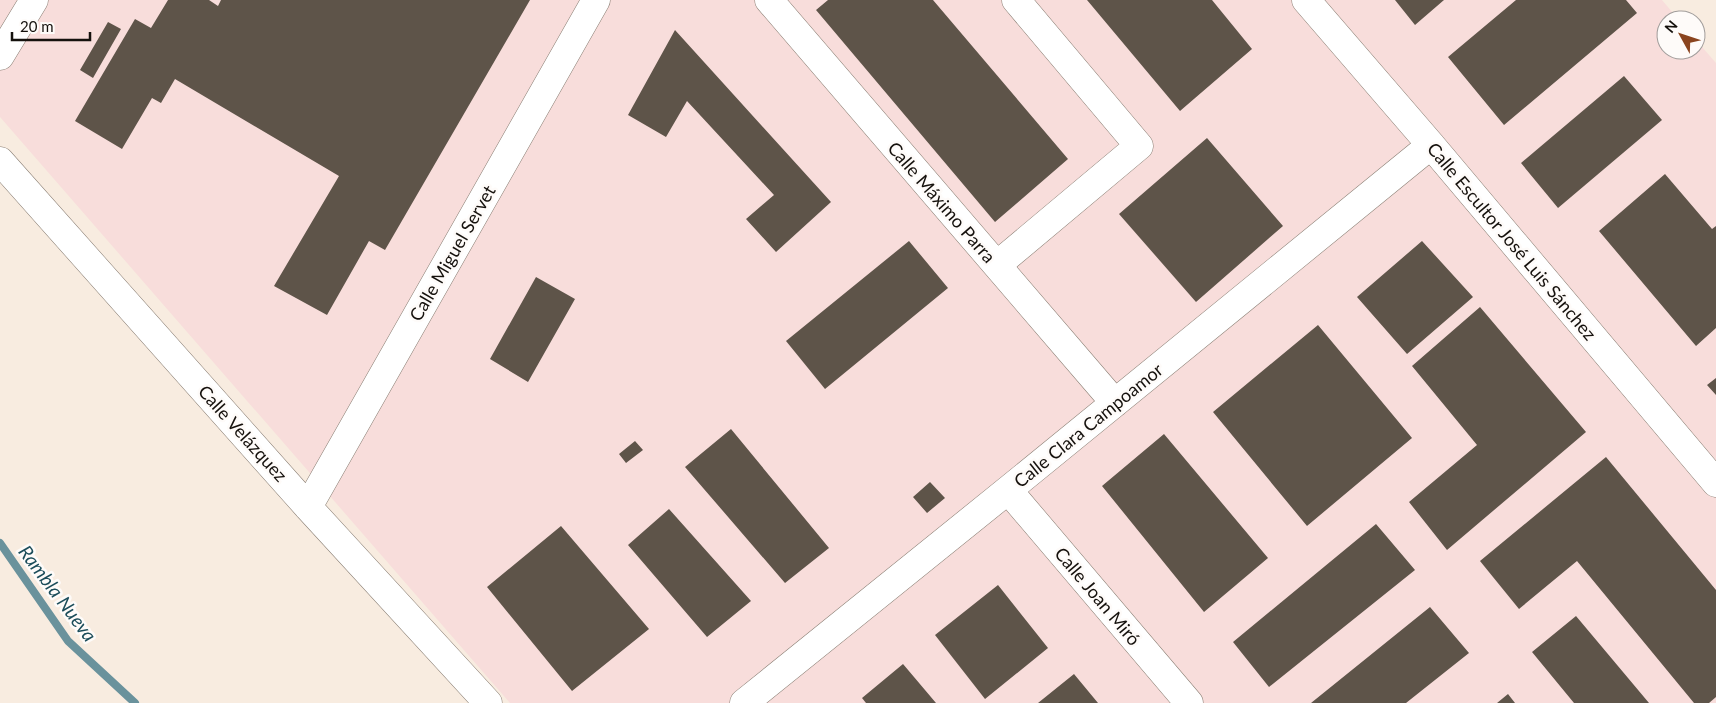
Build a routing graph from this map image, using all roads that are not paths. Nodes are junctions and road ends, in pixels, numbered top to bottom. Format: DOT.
graph roads {
  1 [pos="34,0"];
  2 [pos="596,0"];
  3 [pos="769,0"];
  4 [pos="1016,0"];
  5 [pos="1306,0"];
  6 [pos="0,56"];
  7 [pos="1431,145"];
  8 [pos="0,160"];
  9 [pos="996,266"];
  10 [pos="1115,403"];
  11 [pos="1716,483"];
  12 [pos="1008,490"];
  13 [pos="308,506"];
  14 [pos="488,703"];
  15 [pos="744,703"];
  16 [pos="1189,703"];
  1 -- 6 [label="street"];
  2 -- 13 [label="street, Calle Miguel Servet"];
  3 -- 9 [label="street, Calle Máximo Parra"];
  4 -- 9 [label="street"];
  5 -- 7 [label="street, Calle Escultor José Luis Sánchez"];
  7 -- 10 [label="street, Calle Clara Campoamor"];
  7 -- 11 [label="street, Calle Escultor José Luis Sánchez"];
  8 -- 13 [label="street, Calle Velázquez"];
  9 -- 10 [label="street, Calle Máximo Parra"];
  10 -- 12 [label="street, Calle Clara Campoamor"];
  12 -- 15 [label="street, Calle Clara Campoamor"];
  12 -- 16 [label="street, Calle Joan Miró"];
  13 -- 14 [label="street, Calle Velázquez"];
}
